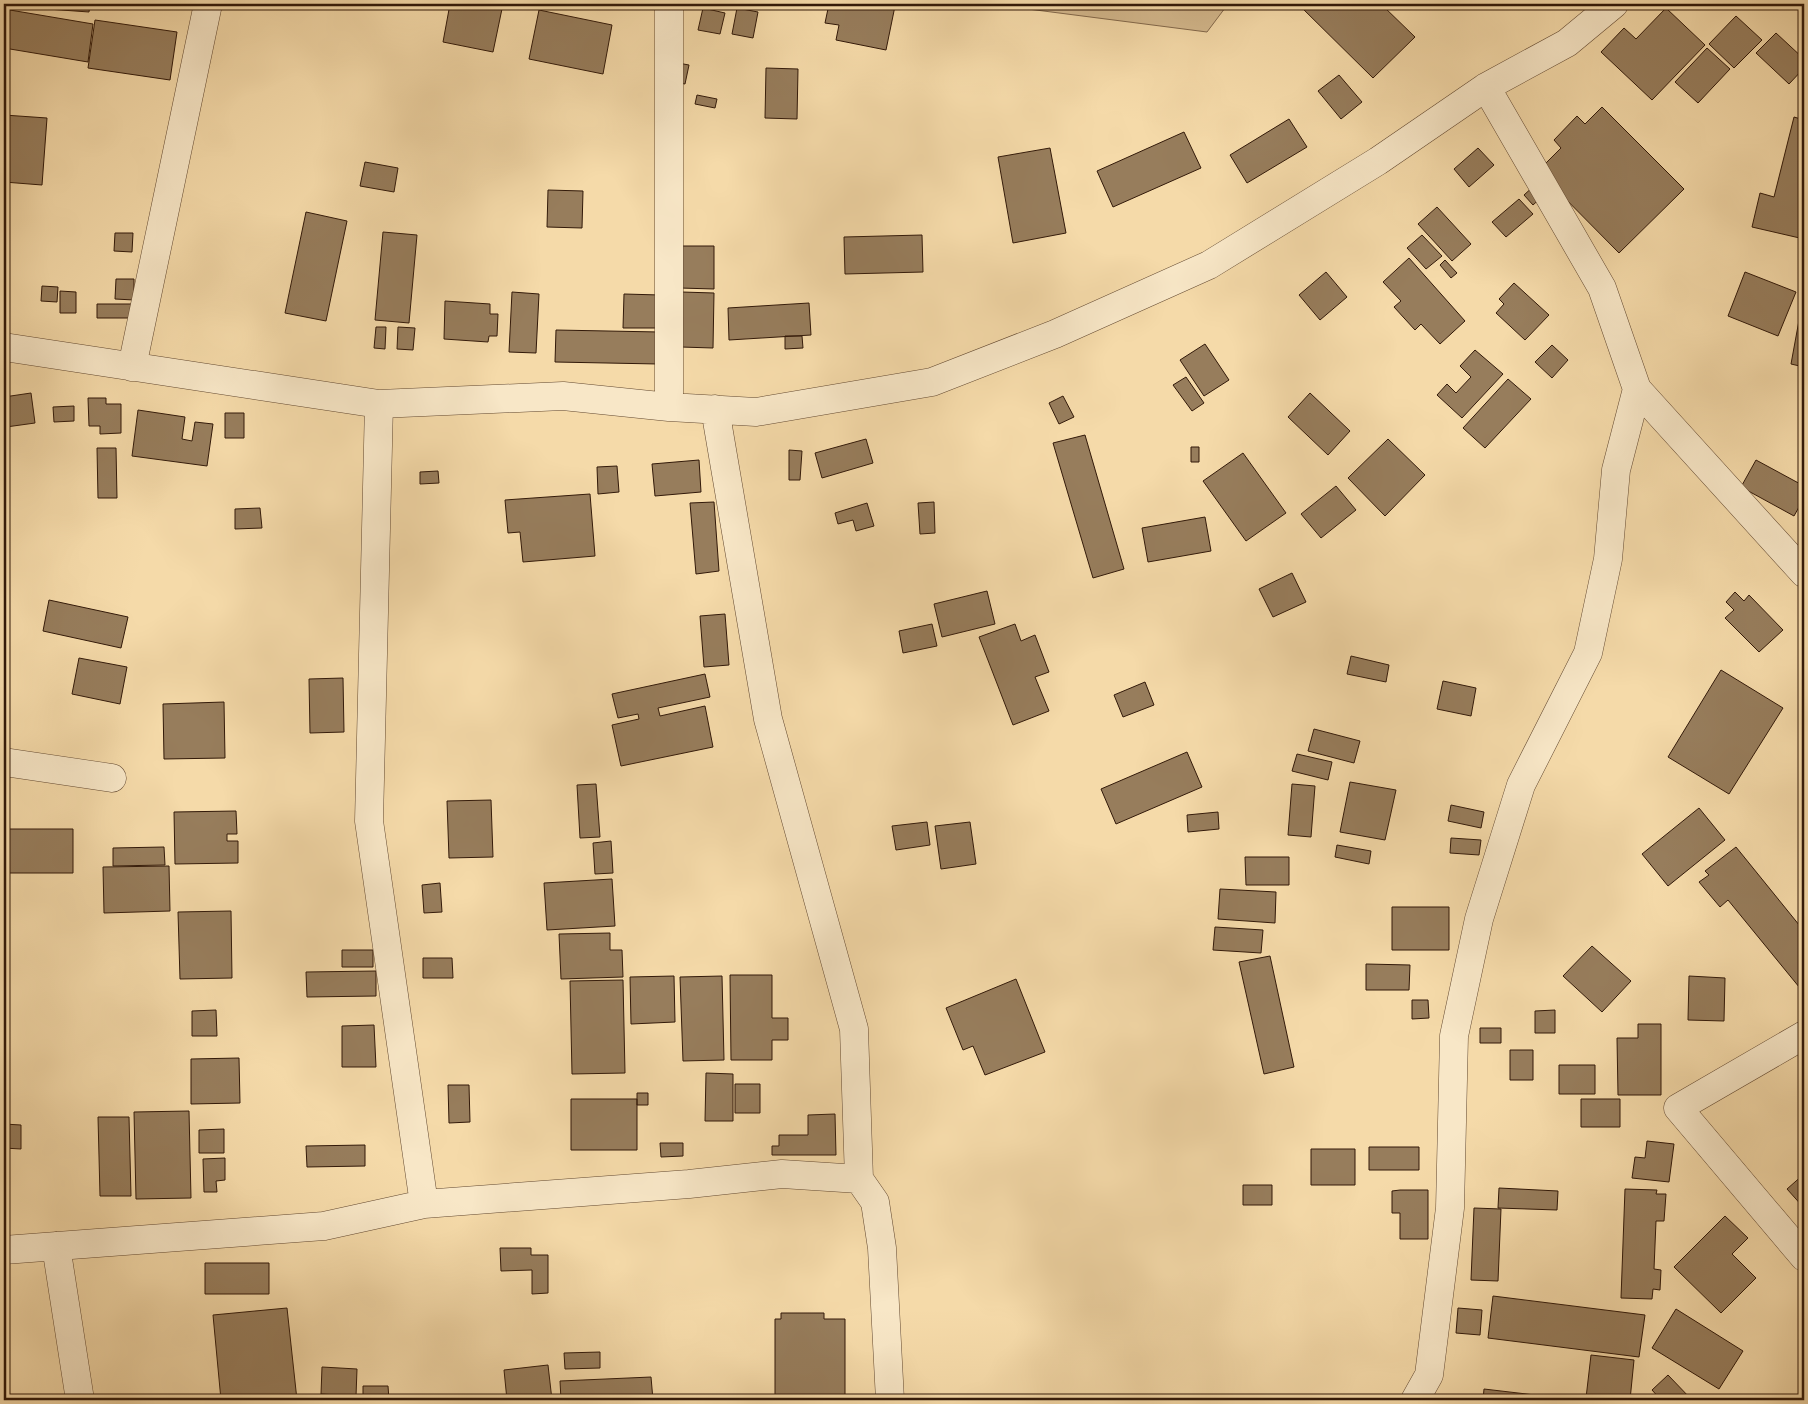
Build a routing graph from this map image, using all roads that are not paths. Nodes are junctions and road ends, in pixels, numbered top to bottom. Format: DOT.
graph roads {
  1 [pos="208,4"];
  2 [pos="669,4"];
  3 [pos="1614,4"];
  4 [pos="1486,87"];
  5 [pos="4,347"];
  6 [pos="132,367"];
  7 [pos="1637,389"];
  8 [pos="379,404"];
  9 [pos="669,407"];
  10 [pos="715,408"];
  11 [pos="1804,573"];
  12 [pos="4,762"];
  13 [pos="112,778"];
  14 [pos="1804,1035"];
  15 [pos="859,1179"];
  16 [pos="424,1204"];
  17 [pos="56,1246"];
  18 [pos="4,1250"];
  19 [pos="1804,1257"];
  20 [pos="80,1400"];
  21 [pos="890,1400"];
  22 [pos="1415,1400"];
  1 -- 6 [label="street"];
  2 -- 9 [label="street"];
  3 -- 4 [label="street"];
  4 -- 7 [label="street"];
  4 -- 10 [label="street"];
  5 -- 6 [label="street"];
  6 -- 8 [label="street"];
  7 -- 11 [label="street"];
  7 -- 22 [label="street"];
  8 -- 9 [label="street"];
  8 -- 16 [label="street"];
  9 -- 10 [label="street"];
  10 -- 15 [label="street"];
  12 -- 13 [label="street"];
  14 -- 19 [label="street"];
  15 -- 16 [label="street"];
  15 -- 21 [label="street"];
  16 -- 17 [label="street"];
  17 -- 18 [label="street"];
  17 -- 20 [label="street"];
}
